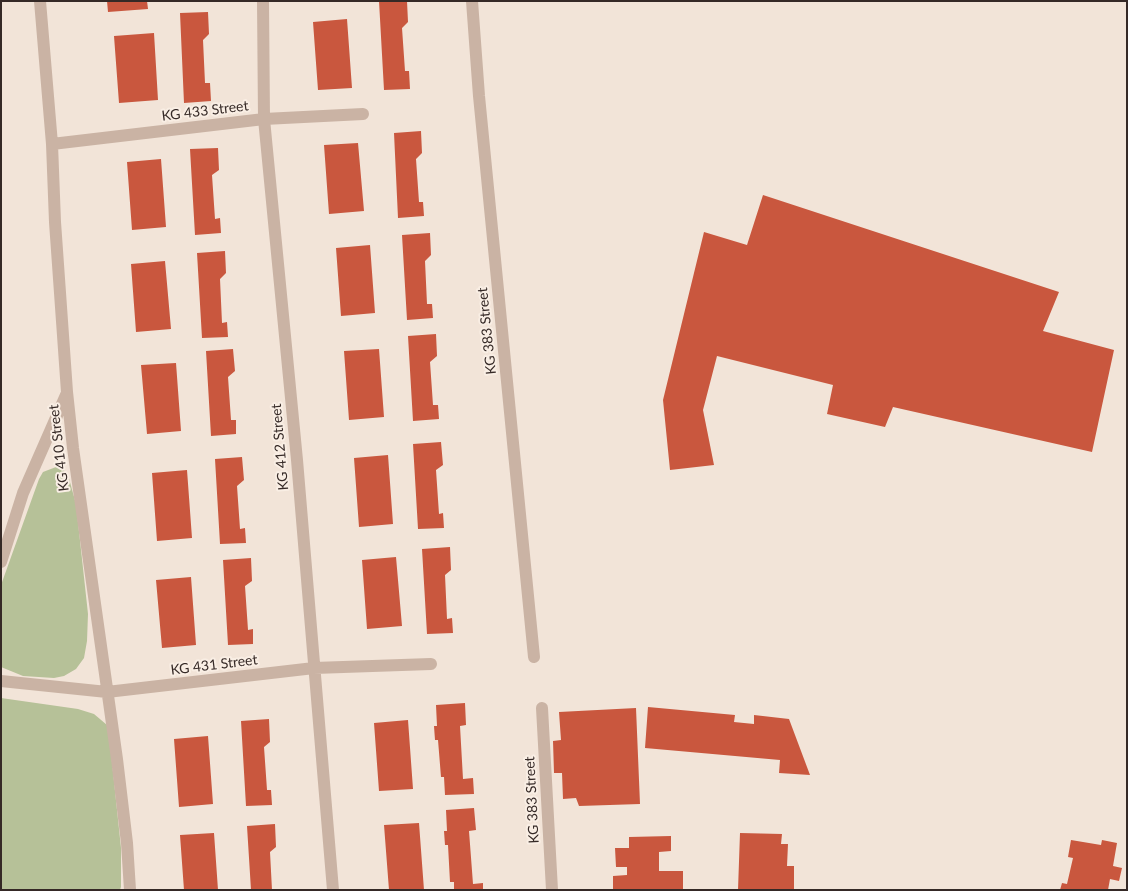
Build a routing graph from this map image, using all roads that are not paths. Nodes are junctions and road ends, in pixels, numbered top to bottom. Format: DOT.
graph roads {
  1 [pos="40,1"];
  2 [pos="263,1"];
  3 [pos="472,1"];
  4 [pos="363,114"];
  5 [pos="264,119"];
  6 [pos="52,144"];
  7 [pos="67,392"];
  8 [pos="1,562"];
  9 [pos="534,657"];
  10 [pos="431,664"];
  11 [pos="314,668"];
  12 [pos="1,680"];
  13 [pos="107,692"];
  14 [pos="542,708"];
  15 [pos="130,890"];
  16 [pos="333,890"];
  17 [pos="552,890"];
  1 -- 6 [label="street, KG 410 Street"];
  2 -- 5 [label="street, KG 412 Street"];
  3 -- 9 [label="street, KG 383 Street"];
  4 -- 5 [label="street, KG 433 Street"];
  5 -- 6 [label="street, KG 433 Street"];
  5 -- 11 [label="street, KG 412 Street"];
  6 -- 7 [label="street, KG 410 Street"];
  7 -- 8 [label="street"];
  7 -- 13 [label="street, KG 410 Street"];
  10 -- 11 [label="street, KG 431 Street"];
  11 -- 13 [label="street, KG 431 Street"];
  11 -- 16 [label="street, KG 412 Street"];
  12 -- 13 [label="street, KG 431 Street"];
  13 -- 15 [label="street, KG 410 Street"];
  14 -- 17 [label="street, KG 383 Street"];
}
